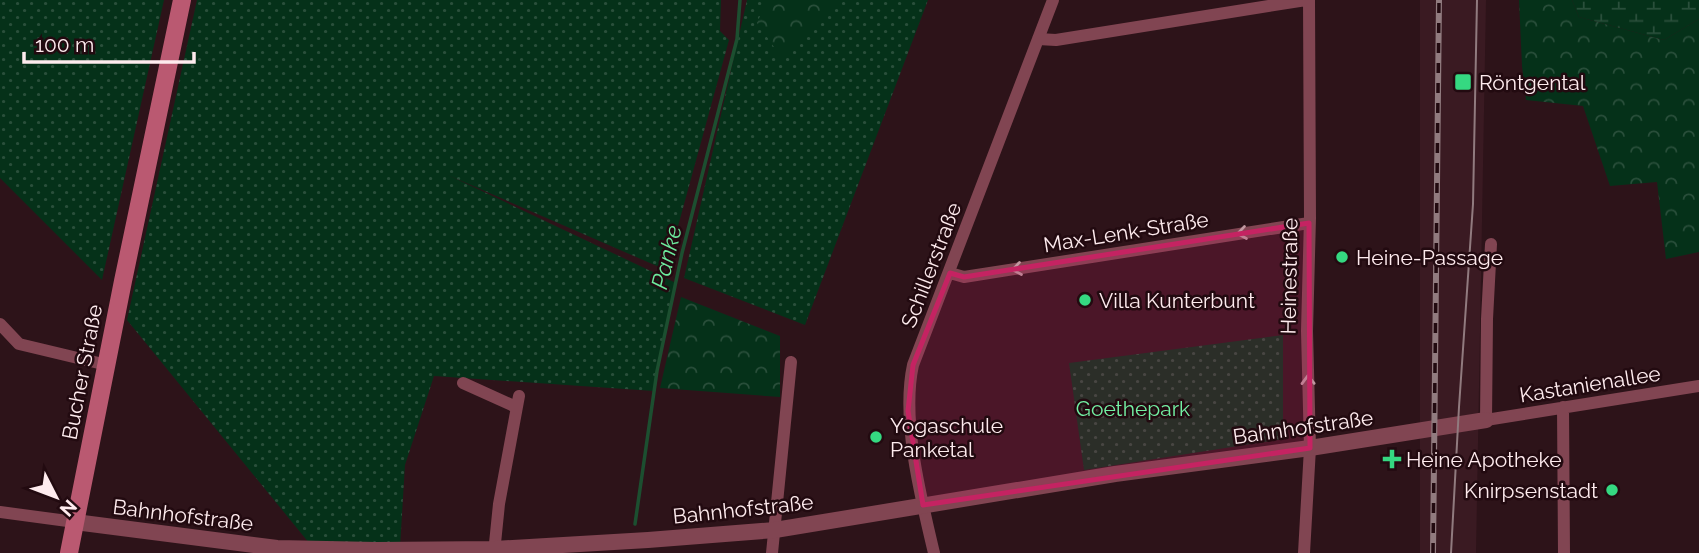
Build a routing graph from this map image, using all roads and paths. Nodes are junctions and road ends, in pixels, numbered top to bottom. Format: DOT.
graph roads {
  1 [pos="182,0"];
  2 [pos="1053,0"];
  3 [pos="1308,0"];
  4 [pos="1038,39"];
  5 [pos="1309,223"];
  6 [pos="1491,244"];
  7 [pos="950,273"];
  8 [pos="0,324"];
  9 [pos="790,362"];
  10 [pos="107,365"];
  11 [pos="463,383"];
  12 [pos="1699,386"];
  13 [pos="1563,407"];
  14 [pos="1486,419"];
  15 [pos="1310,448"];
  16 [pos="923,505"];
  17 [pos="0,512"];
  18 [pos="75,522"];
  19 [pos="775,530"];
  20 [pos="495,551"];
  21 [pos="69,553"];
  22 [pos="772,553"];
  23 [pos="934,553"];
  24 [pos="1304,553"];
  25 [pos="1564,553"];
  1 -- 10 [label="main road, Bucher Straße"];
  2 -- 4 [label="street, Schillerstraße"];
  3 -- 4 [label="street"];
  3 -- 5 [label="street, Heinestraße"];
  4 -- 7 [label="street, Schillerstraße"];
  5 -- 7 [label="street, Max-Lenk-Straße, one-way"];
  15 -- 5 [label="street, Heinestraße, one-way"];
  6 -- 14 [label="street"];
  7 -- 16 [label="street, Schillerstraße"];
  8 -- 10 [label="street"];
  9 -- 19 [label="street"];
  10 -- 18 [label="main road, Bucher Straße"];
  11 -- 20 [label="street"];
  12 -- 13 [label="street, Kastanienallee"];
  13 -- 14 [label="street, Kastanienallee"];
  13 -- 25 [label="street"];
  14 -- 15 [label="street, Bahnhofstraße"];
  15 -- 16 [label="street, Bahnhofstraße"];
  15 -- 24 [label="street, Heinestraße"];
  16 -- 19 [label="street, Bahnhofstraße"];
  16 -- 23 [label="street, Schillerstraße"];
  17 -- 18 [label="street, Bahnhofstraße"];
  18 -- 20 [label="street, Bahnhofstraße"];
  18 -- 21 [label="main road, Bucher Straße"];
  19 -- 20 [label="street, Bahnhofstraße"];
  19 -- 22 [label="street"];
}
